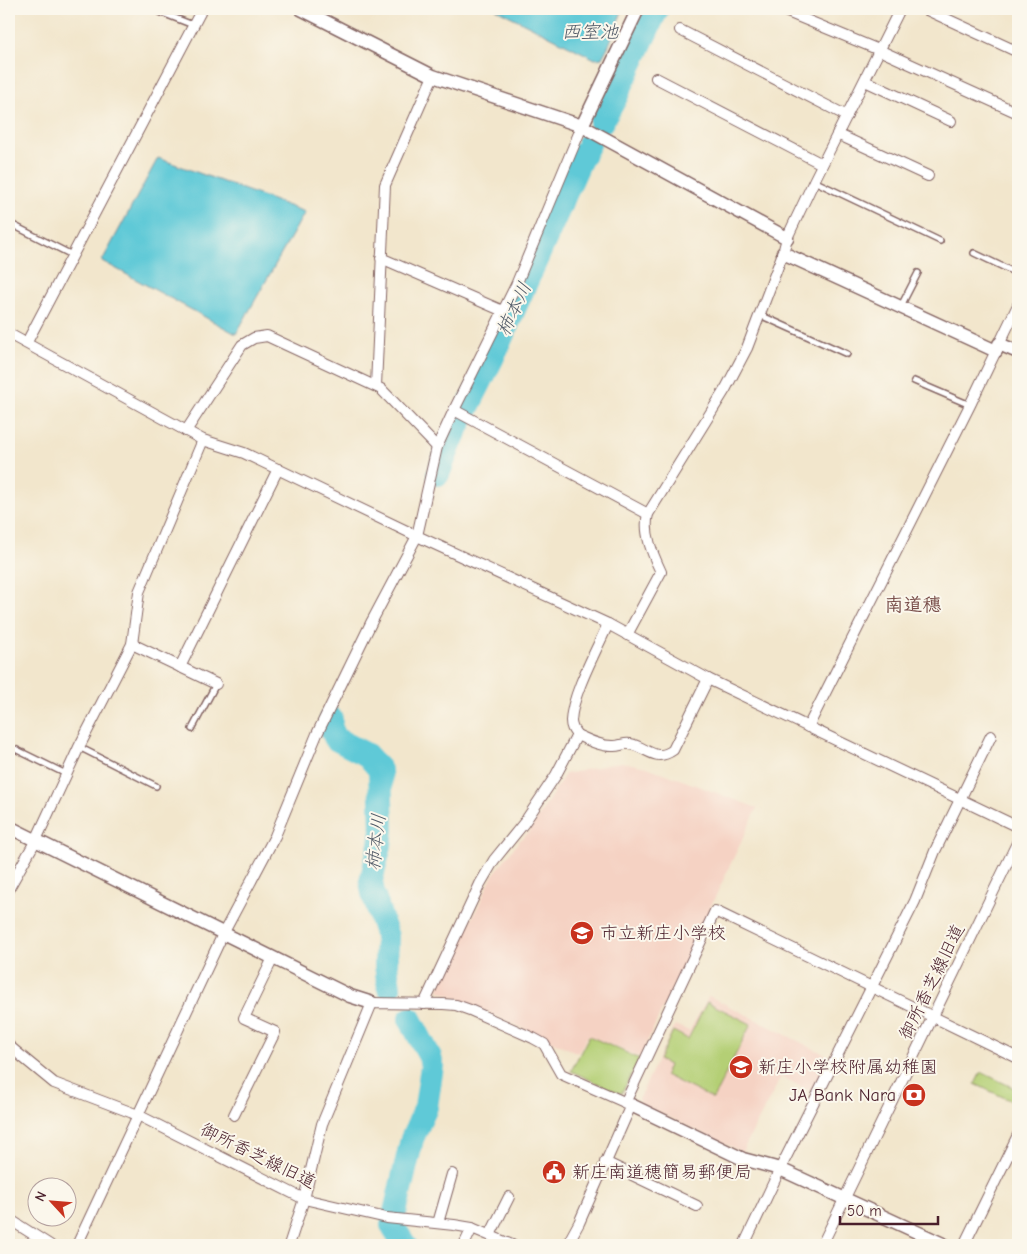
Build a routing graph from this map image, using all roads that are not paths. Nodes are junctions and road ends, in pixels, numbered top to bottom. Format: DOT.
graph roads {
  1 [pos="152,9"];
  2 [pos="202,9"];
  3 [pos="302,9"];
  4 [pos="638,9"];
  5 [pos="780,9"];
  6 [pos="900,9"];
  7 [pos="925,9"];
  8 [pos="193,26"];
  9 [pos="680,30"];
  10 [pos="879,50"];
  11 [pos="1018,52"];
  12 [pos="433,76"];
  13 [pos="656,78"];
  14 [pos="864,81"];
  15 [pos="1018,114"];
  16 [pos="847,116"];
  17 [pos="951,121"];
  18 [pos="582,126"];
  19 [pos="837,134"];
  20 [pos="822,164"];
  21 [pos="928,176"];
  22 [pos="814,181"];
  23 [pos="9,223"];
  24 [pos="787,238"];
  25 [pos="940,241"];
  26 [pos="784,253"];
  27 [pos="974,253"];
  28 [pos="72,255"];
  29 [pos="381,258"];
  30 [pos="918,273"];
  31 [pos="1018,274"];
  32 [pos="1018,305"];
  33 [pos="901,306"];
  34 [pos="503,311"];
  35 [pos="760,315"];
  36 [pos="9,334"];
  37 [pos="26,342"];
  38 [pos="997,347"];
  39 [pos="1018,352"];
  40 [pos="847,354"];
  41 [pos="914,381"];
  42 [pos="376,386"];
  43 [pos="970,405"];
  44 [pos="456,411"];
  45 [pos="186,431"];
  46 [pos="203,440"];
  47 [pos="437,447"];
  48 [pos="278,469"];
  49 [pos="648,514"];
  50 [pos="417,536"];
  51 [pos="608,624"];
  52 [pos="627,634"];
  53 [pos="132,644"];
  54 [pos="180,667"];
  55 [pos="708,679"];
  56 [pos="216,684"];
  57 [pos="808,727"];
  58 [pos="192,729"];
  59 [pos="577,735"];
  60 [pos="992,736"];
  61 [pos="9,746"];
  62 [pos="79,747"];
  63 [pos="67,774"];
  64 [pos="156,786"];
  65 [pos="960,800"];
  66 [pos="1017,824"];
  67 [pos="9,827"];
  68 [pos="36,840"];
  69 [pos="1018,841"];
  70 [pos="9,888"];
  71 [pos="223,934"];
  72 [pos="273,958"];
  73 [pos="871,987"];
  74 [pos="372,1003"];
  75 [pos="424,1004"];
  76 [pos="933,1017"];
  77 [pos="9,1046"];
  78 [pos="1018,1058"];
  79 [pos="628,1104"];
  80 [pos="138,1115"];
  81 [pos="234,1115"];
  82 [pos="1018,1135"];
  83 [pos="605,1162"];
  84 [pos="780,1168"];
  85 [pos="452,1174"];
  86 [pos="509,1197"];
  87 [pos="846,1198"];
  88 [pos="304,1199"];
  89 [pos="697,1206"];
  90 [pos="9,1219"];
  91 [pos="438,1223"];
  92 [pos="472,1228"];
  93 [pos="490,1235"];
  94 [pos="50,1245"];
  95 [pos="77,1245"];
  96 [pos="289,1245"];
  97 [pos="464,1245"];
  98 [pos="512,1245"];
  99 [pos="567,1245"];
  100 [pos="744,1245"];
  101 [pos="822,1245"];
  102 [pos="945,1245"];
  103 [pos="964,1245"];
  1 -- 8 [label="lane"];
  2 -- 8 [label="street"];
  3 -- 12 [label="street"];
  4 -- 18 [label="street"];
  5 -- 10 [label="street"];
  6 -- 10 [label="street"];
  7 -- 11 [label="street"];
  8 -- 28 [label="street"];
  9 -- 16 [label="street"];
  10 -- 14 [label="street"];
  10 -- 15 [label="street"];
  12 -- 18 [label="street"];
  12 -- 29 [label="street"];
  13 -- 20 [label="street"];
  14 -- 16 [label="street"];
  14 -- 17 [label="street"];
  16 -- 19 [label="street"];
  18 -- 24 [label="street"];
  18 -- 34 [label="street"];
  19 -- 20 [label="street"];
  19 -- 21 [label="street"];
  20 -- 22 [label="street"];
  22 -- 24 [label="street"];
  22 -- 25 [label="lane"];
  23 -- 28 [label="lane"];
  24 -- 26 [label="street"];
  26 -- 33 [label="street"];
  26 -- 35 [label="street"];
  27 -- 31 [label="lane"];
  28 -- 37 [label="street"];
  29 -- 34 [label="street"];
  29 -- 42 [label="street"];
  30 -- 33 [label="lane"];
  32 -- 38 [label="street"];
  33 -- 38 [label="street"];
  34 -- 44 [label="street"];
  35 -- 40 [label="lane"];
  35 -- 49 [label="street"];
  36 -- 37 [label="street"];
  37 -- 45 [label="street"];
  38 -- 39 [label="street"];
  38 -- 43 [label="street"];
  41 -- 43 [label="lane"];
  42 -- 45 [label="street"];
  42 -- 47 [label="street"];
  43 -- 57 [label="street"];
  44 -- 47 [label="street"];
  44 -- 49 [label="street"];
  45 -- 46 [label="street"];
  46 -- 48 [label="street"];
  46 -- 53 [label="street"];
  47 -- 50 [label="street"];
  48 -- 50 [label="street"];
  48 -- 54 [label="street"];
  49 -- 52 [label="street"];
  50 -- 51 [label="street"];
  50 -- 71 [label="street"];
  51 -- 52 [label="street"];
  51 -- 59 [label="street"];
  52 -- 55 [label="street"];
  53 -- 54 [label="street"];
  53 -- 62 [label="street"];
  54 -- 56 [label="street"];
  55 -- 57 [label="street"];
  55 -- 59 [label="street"];
  56 -- 58 [label="lane"];
  57 -- 65 [label="street"];
  59 -- 75 [label="street"];
  60 -- 65 [label="street"];
  61 -- 63 [label="lane"];
  62 -- 63 [label="street"];
  62 -- 64 [label="lane"];
  63 -- 68 [label="street"];
  65 -- 66 [label="street"];
  65 -- 73 [label="street"];
  67 -- 68 [label="street"];
  68 -- 70 [label="street"];
  68 -- 71 [label="street"];
  69 -- 76 [label="street, 御所香芝線旧道"];
  71 -- 72 [label="street"];
  71 -- 80 [label="street"];
  72 -- 74 [label="street"];
  72 -- 81 [label="street"];
  73 -- 76 [label="street"];
  73 -- 79 [label="street"];
  73 -- 84 [label="street"];
  74 -- 75 [label="street"];
  74 -- 88 [label="street"];
  75 -- 79 [label="street"];
  76 -- 78 [label="street"];
  76 -- 87 [label="street, 御所香芝線旧道"];
  77 -- 80 [label="street, 御所香芝線旧道"];
  79 -- 83 [label="street"];
  79 -- 84 [label="street"];
  80 -- 88 [label="street, 御所香芝線旧道"];
  80 -- 95 [label="street"];
  82 -- 103 [label="street"];
  83 -- 89 [label="street"];
  83 -- 99 [label="street"];
  84 -- 87 [label="street"];
  84 -- 100 [label="street"];
  85 -- 91 [label="street"];
  86 -- 93 [label="street"];
  87 -- 101 [label="street, 御所香芝線旧道"];
  87 -- 102 [label="street"];
  88 -- 91 [label="street, 御所香芝線旧道"];
  88 -- 96 [label="street"];
  90 -- 94 [label="street"];
  91 -- 92 [label="street, 御所香芝線旧道"];
  92 -- 93 [label="street, 御所香芝線旧道"];
  92 -- 97 [label="street"];
  93 -- 98 [label="street, 御所香芝線旧道"];
}
